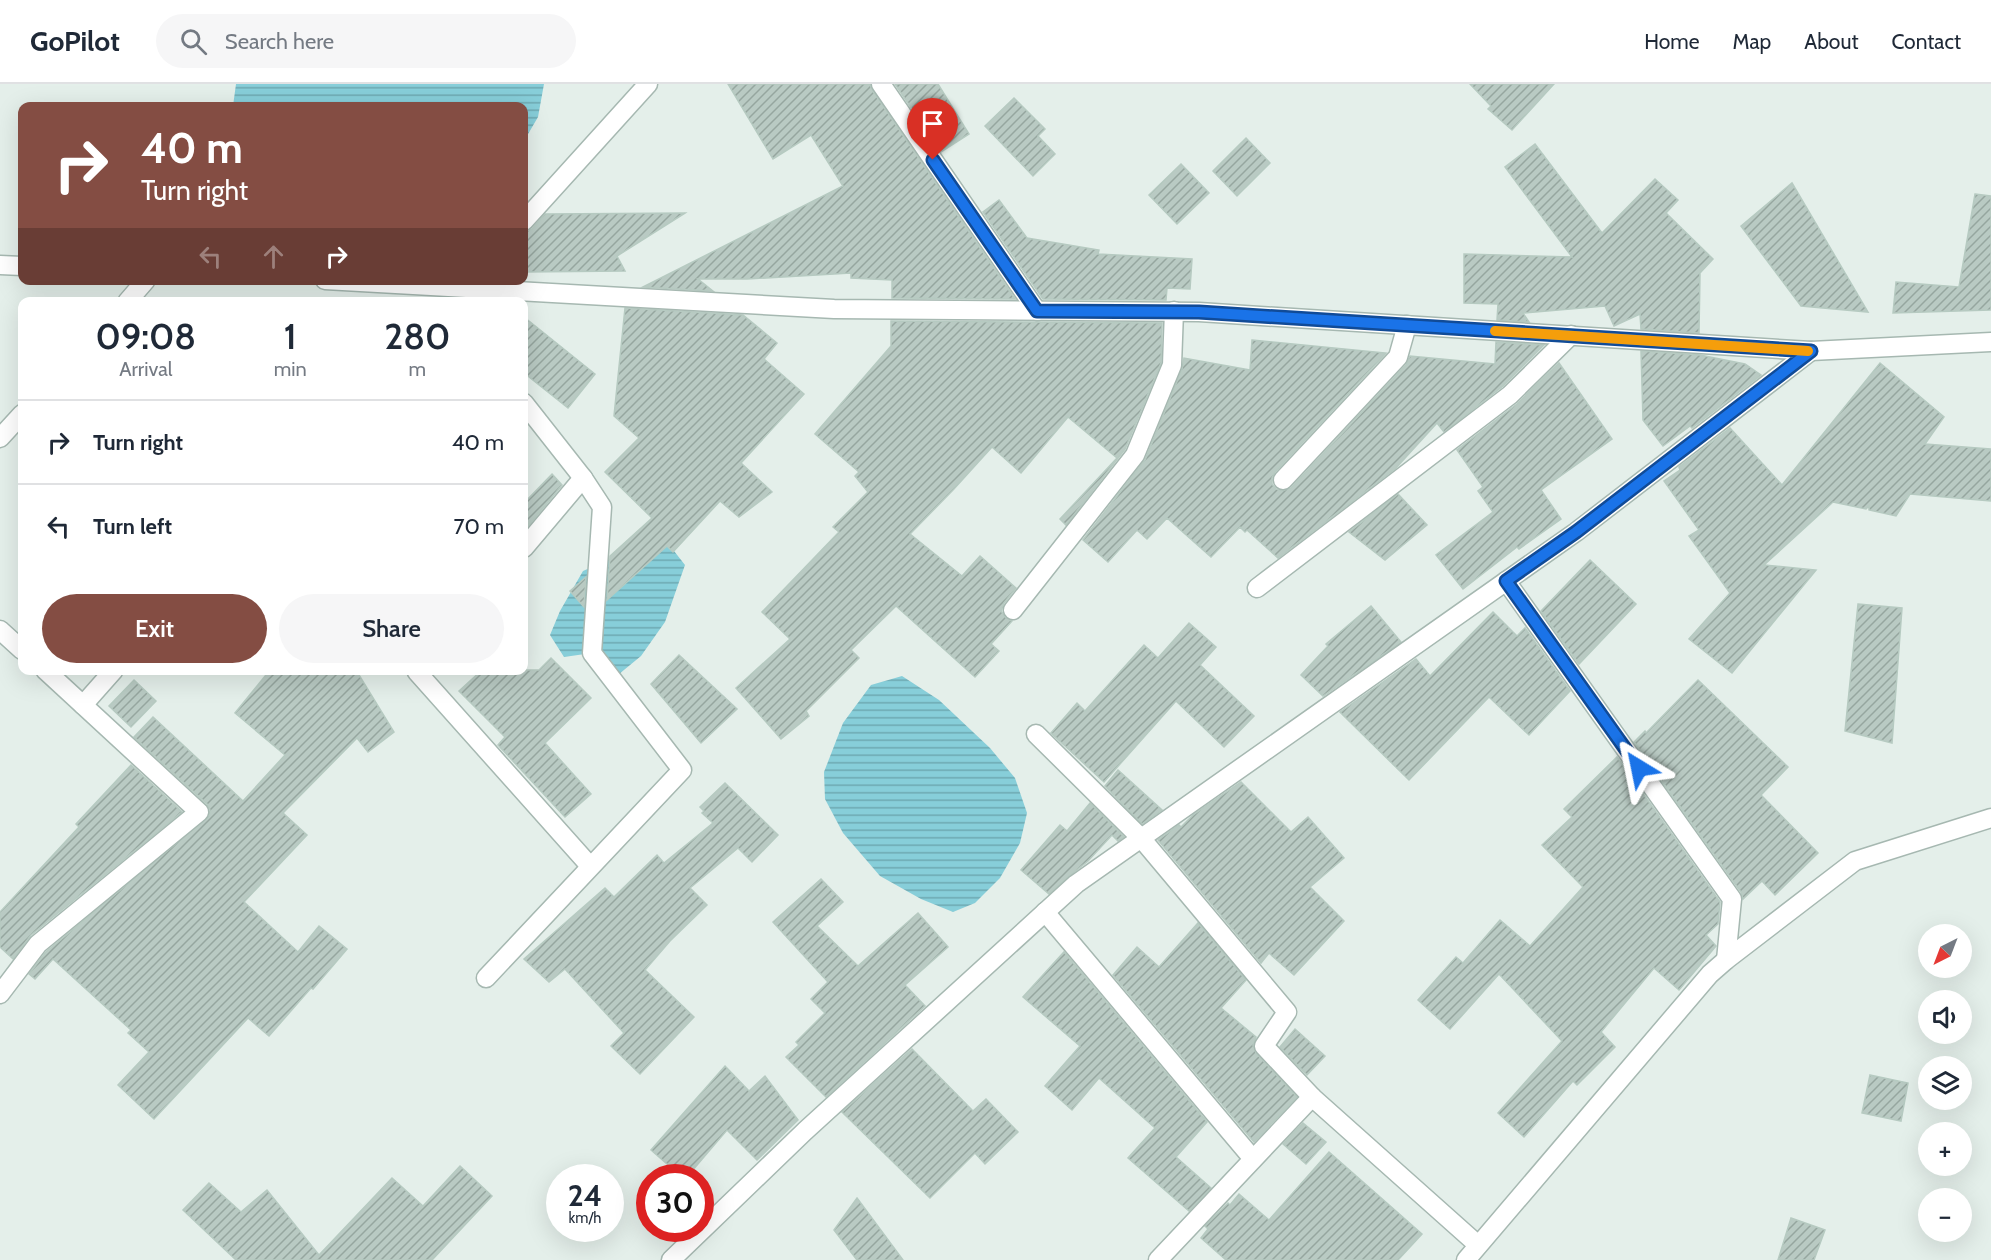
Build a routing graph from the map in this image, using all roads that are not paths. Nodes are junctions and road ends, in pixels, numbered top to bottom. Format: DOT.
graph roads {
  1 [pos="648,84"];
  2 [pos="881,84"];
  3 [pos="528,217"];
  4 [pos="0,265"];
  5 [pos="18,266"];
  6 [pos="142,285"];
  7 [pos="465,285"];
  8 [pos="481,285"];
  9 [pos="131,297"];
  10 [pos="451,297"];
  11 [pos="1037,311"];
  12 [pos="1174,311"];
  13 [pos="1407,325"];
  14 [pos="1571,336"];
  15 [pos="1991,342"];
  16 [pos="1811,351"];
  17 [pos="528,408"];
  18 [pos="18,418"];
  19 [pos="0,438"];
  20 [pos="583,478"];
  21 [pos="1283,480"];
  22 [pos="528,543"];
  23 [pos="1506,581"];
  24 [pos="1257,588"];
  25 [pos="1013,610"];
  26 [pos="0,630"];
  27 [pos="18,646"];
  28 [pos="50,675"];
  29 [pos="110,675"];
  30 [pos="420,675"];
  31 [pos="83,705"];
  32 [pos="1036,734"];
  33 [pos="1991,818"];
  34 [pos="1141,838"];
  35 [pos="590,866"];
  36 [pos="1045,912"];
  37 [pos="1726,960"];
  38 [pos="486,978"];
  39 [pos="0,994"];
  40 [pos="1312,1097"];
  41 [pos="1253,1159"];
  42 [pos="1479,1245"];
  43 [pos="671,1260"];
  44 [pos="1158,1260"];
  45 [pos="1466,1260"];
  1 -- 3 [label="street"];
  2 -- 11 [label="street"];
  4 -- 5 [label="street"];
  6 -- 9 [label="street"];
  7 -- 10 [label="street"];
  8 -- 11 [label="street"];
  11 -- 12 [label="street"];
  12 -- 13 [label="street"];
  12 -- 25 [label="street"];
  13 -- 14 [label="street"];
  13 -- 21 [label="street"];
  14 -- 16 [label="street"];
  14 -- 24 [label="street"];
  15 -- 16 [label="street"];
  16 -- 23 [label="street"];
  17 -- 20 [label="street"];
  18 -- 19 [label="street"];
  20 -- 22 [label="street"];
  20 -- 35 [label="street"];
  23 -- 34 [label="street"];
  23 -- 37 [label="street"];
  26 -- 27 [label="street"];
  28 -- 31 [label="street"];
  29 -- 31 [label="street"];
  30 -- 35 [label="street"];
  31 -- 39 [label="street"];
  32 -- 34 [label="street"];
  33 -- 37 [label="street"];
  34 -- 36 [label="street"];
  34 -- 40 [label="street"];
  35 -- 38 [label="street"];
  36 -- 41 [label="street"];
  36 -- 43 [label="street"];
  37 -- 42 [label="street"];
  40 -- 41 [label="street"];
  40 -- 42 [label="street"];
  41 -- 44 [label="street"];
  42 -- 45 [label="street"];
}
